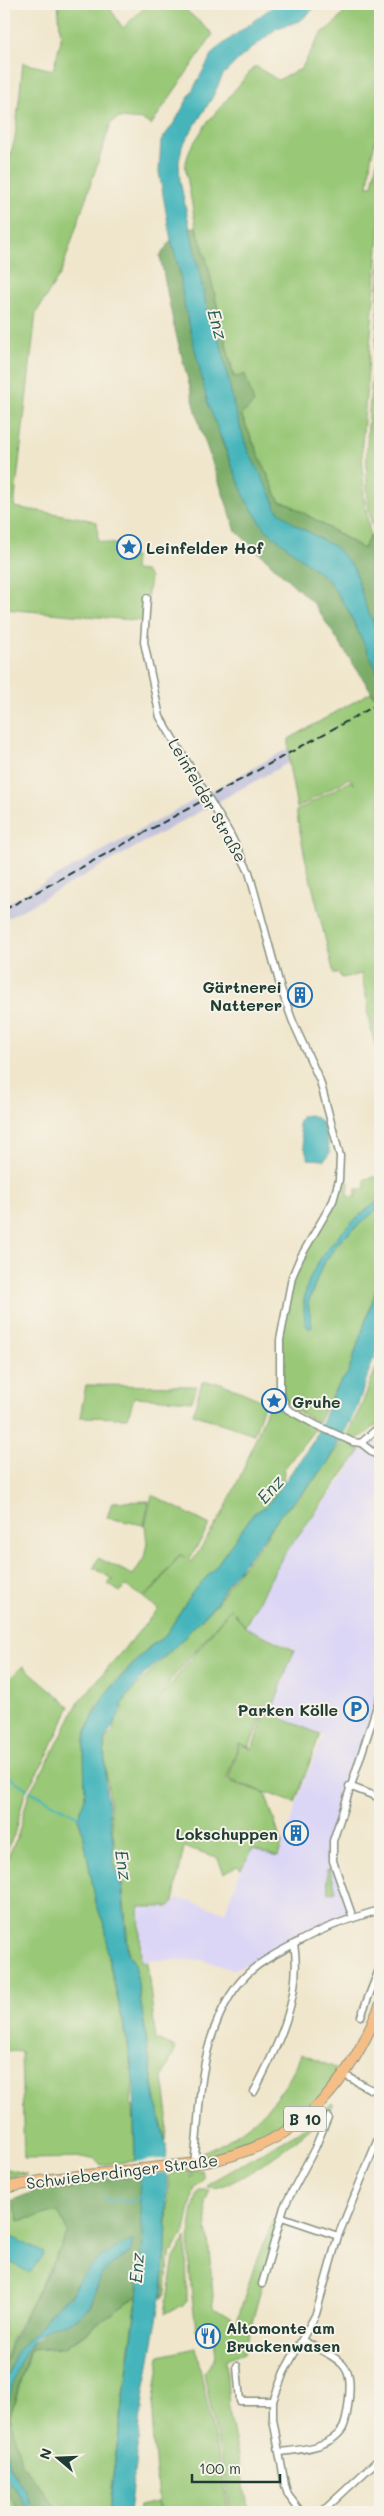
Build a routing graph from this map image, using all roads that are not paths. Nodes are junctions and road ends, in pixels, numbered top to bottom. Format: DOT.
graph roads {
  1 [pos="147,598"];
  2 [pos="380,1426"];
  3 [pos="361,1443"];
  4 [pos="380,1446"];
  5 [pos="374,1453"];
  6 [pos="380,1458"];
  7 [pos="380,1697"];
  8 [pos="349,1786"];
  9 [pos="380,1798"];
  10 [pos="380,1910"];
  11 [pos="353,1918"];
  12 [pos="294,1944"];
  13 [pos="380,1967"];
  14 [pos="380,2006"];
  15 [pos="361,2016"];
  16 [pos="345,2075"];
  17 [pos="380,2090"];
  18 [pos="254,2092"];
  19 [pos="328,2117"];
  20 [pos="380,2134"];
  21 [pos="194,2164"];
  22 [pos="4,2188"];
  23 [pos="282,2217"];
  24 [pos="338,2236"];
  25 [pos="262,2284"];
  26 [pos="303,2341"];
  27 [pos="237,2366"];
  28 [pos="273,2401"];
  29 [pos="279,2452"];
  30 [pos="380,2458"];
  31 [pos="301,2512"];
  32 [pos="322,2512"];
  1 -- 3 [label="street, Leinfelder Straße"];
  2 -- 3 [label="street"];
  3 -- 5 [label="street"];
  4 -- 5 [label="street"];
  5 -- 6 [label="street"];
  7 -- 8 [label="street"];
  8 -- 9 [label="street"];
  8 -- 11 [label="street"];
  10 -- 11 [label="street"];
  11 -- 12 [label="street"];
  12 -- 18 [label="street"];
  12 -- 21 [label="street"];
  13 -- 15 [label="street"];
  14 -- 16 [label="main road, Schwieberdinger Straße / B 10"];
  16 -- 17 [label="street"];
  16 -- 21 [label="main road, Schwieberdinger Straße / B 10"];
  19 -- 23 [label="street"];
  20 -- 24 [label="street"];
  21 -- 22 [label="main road, Schwieberdinger Straße / B 10"];
  23 -- 24 [label="street"];
  23 -- 25 [label="street"];
  24 -- 26 [label="street"];
  26 -- 28 [label="street"];
  26 -- 29 [label="street"];
  27 -- 28 [label="street"];
  28 -- 29 [label="street"];
  29 -- 31 [label="street"];
  30 -- 32 [label="street"];
}
